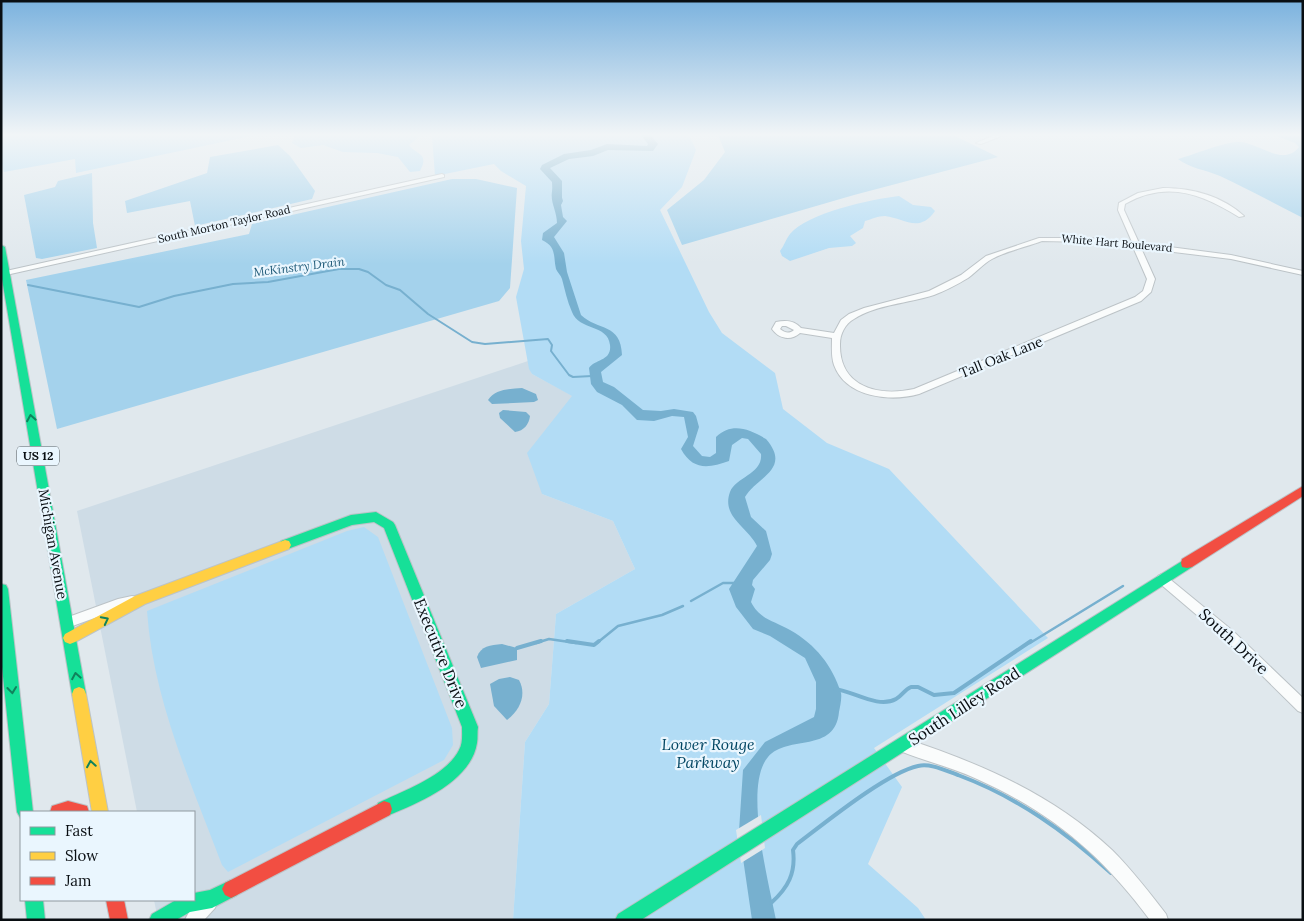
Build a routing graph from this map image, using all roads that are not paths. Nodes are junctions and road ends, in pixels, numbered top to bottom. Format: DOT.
graph roads {
  1 [pos="433,178"];
  2 [pos="1240,216"];
  3 [pos="1138,245"];
  4 [pos="1,247"];
  5 [pos="6,273"];
  6 [pos="1303,274"];
  7 [pos="7,314"];
  8 [pos="798,330"];
  9 [pos="836,336"];
  10 [pos="1303,490"];
  11 [pos="1162,579"];
  12 [pos="1,589"];
  13 [pos="140,600"];
  14 [pos="66,623"];
  15 [pos="70,638"];
  16 [pos="1303,707"];
  17 [pos="904,745"];
  18 [pos="25,811"];
  19 [pos="61,811"];
  20 [pos="77,811"];
  21 [pos="100,811"];
  22 [pos="212,899"];
  23 [pos="34,901"];
  24 [pos="115,901"];
  25 [pos="36,920"];
  26 [pos="119,920"];
  27 [pos="158,920"];
  28 [pos="193,920"];
  29 [pos="624,920"];
  30 [pos="1160,920"];
  1 -- 5 [label="street, South Morton Taylor Road"];
  2 -- 3 [label="street"];
  3 -- 6 [label="street, White Hart Boulevard"];
  3 -- 9 [label="street, White Hart Boulevard"];
  3 -- 9 [label="street, Tall Oak Lane"];
  4 -- 5 [label="street, Michigan Avenue / US 12"];
  5 -- 7 [label="street, Michigan Avenue / US 12"];
  14 -- 7 [label="street, Michigan Avenue / US 12, one-way"];
  8 -- 9 [label="street"];
  10 -- 11 [label="street, South Lilley Road"];
  11 -- 16 [label="street, South Drive"];
  11 -- 17 [label="street, South Lilley Road"];
  12 -- 18 [label="street, one-way"];
  13 -- 14 [label="street, Executive Drive"];
  15 -- 13 [label="street, Executive Drive, one-way"];
  13 -- 22 [label="street, Executive Drive"];
  14 -- 15 [label="street, Michigan Avenue / US 12"];
  21 -- 15 [label="street, Michigan Avenue / US 12, one-way"];
  17 -- 29 [label="street, South Lilley Road"];
  17 -- 30 [label="street"];
  19 -- 20 [label="street"];
  22 -- 27 [label="street, Executive Drive"];
  22 -- 28 [label="street, Executive Drive"];
  23 -- 25 [label="street"];
  24 -- 26 [label="street"];
}
